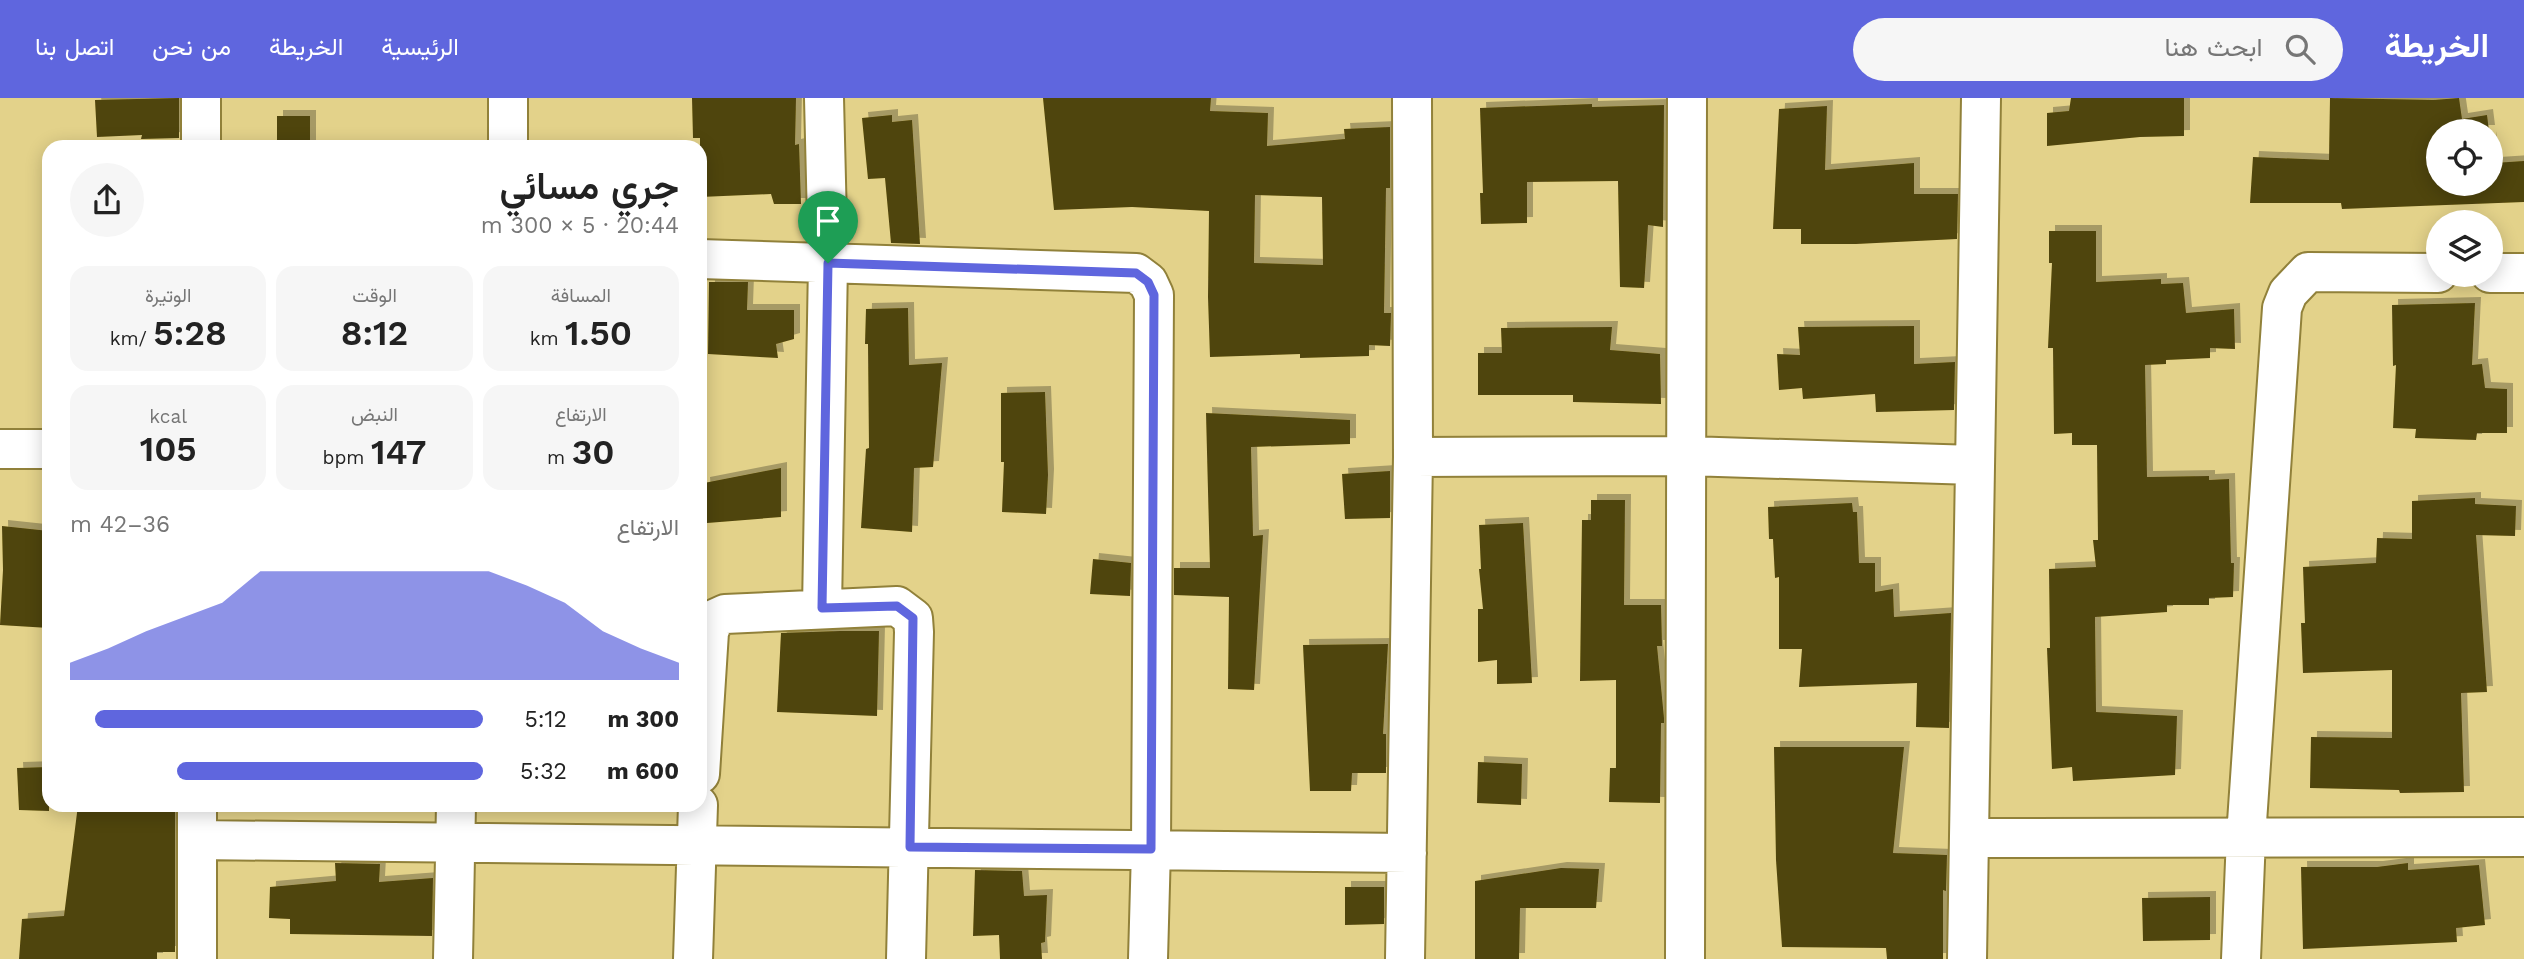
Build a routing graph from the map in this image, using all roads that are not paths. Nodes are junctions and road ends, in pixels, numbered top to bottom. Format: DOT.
graph roads {
  1 [pos="201,98"];
  2 [pos="508,98"];
  3 [pos="824,98"];
  4 [pos="1412,98"];
  5 [pos="1687,98"];
  6 [pos="1981,98"];
  7 [pos="201,140"];
  8 [pos="508,140"];
  9 [pos="707,259"];
  10 [pos="828,263"];
  11 [pos="2426,273"];
  12 [pos="2503,273"];
  13 [pos="2524,273"];
  14 [pos="0,449"];
  15 [pos="42,449"];
  16 [pos="1688,456"];
  17 [pos="1413,457"];
  18 [pos="1974,465"];
  19 [pos="822,608"];
  20 [pos="707,664"];
  21 [pos="456,812"];
  22 [pos="697,812"];
  23 [pos="197,823"];
  24 [pos="2246,837"];
  25 [pos="1969,838"];
  26 [pos="2524,838"];
  27 [pos="456,843"];
  28 [pos="695,845"];
  29 [pos="910,847"];
  30 [pos="1151,849"];
  31 [pos="1407,853"];
  32 [pos="198,959"];
  33 [pos="453,959"];
  34 [pos="693,959"];
  35 [pos="906,959"];
  36 [pos="1148,959"];
  37 [pos="1405,959"];
  38 [pos="1685,959"];
  39 [pos="1967,959"];
  40 [pos="2241,959"];
  1 -- 7 [label="street"];
  2 -- 8 [label="street"];
  3 -- 10 [label="street"];
  4 -- 17 [label="street"];
  5 -- 16 [label="street"];
  6 -- 18 [label="street"];
  9 -- 10 [label="street"];
  10 -- 19 [label="street"];
  10 -- 30 [label="street"];
  11 -- 24 [label="street"];
  12 -- 13 [label="street"];
  14 -- 15 [label="street"];
  16 -- 17 [label="street"];
  16 -- 18 [label="street"];
  16 -- 38 [label="street"];
  17 -- 31 [label="street"];
  18 -- 25 [label="street"];
  19 -- 20 [label="street"];
  19 -- 29 [label="street"];
  21 -- 27 [label="street"];
  22 -- 28 [label="street"];
  23 -- 27 [label="street"];
  23 -- 32 [label="street"];
  24 -- 25 [label="street"];
  24 -- 26 [label="street"];
  24 -- 40 [label="street"];
  25 -- 39 [label="street"];
  27 -- 28 [label="street"];
  27 -- 33 [label="street"];
  28 -- 29 [label="street"];
  28 -- 34 [label="street"];
  29 -- 30 [label="street"];
  29 -- 35 [label="street"];
  30 -- 31 [label="street"];
  30 -- 36 [label="street"];
  31 -- 37 [label="street"];
}
